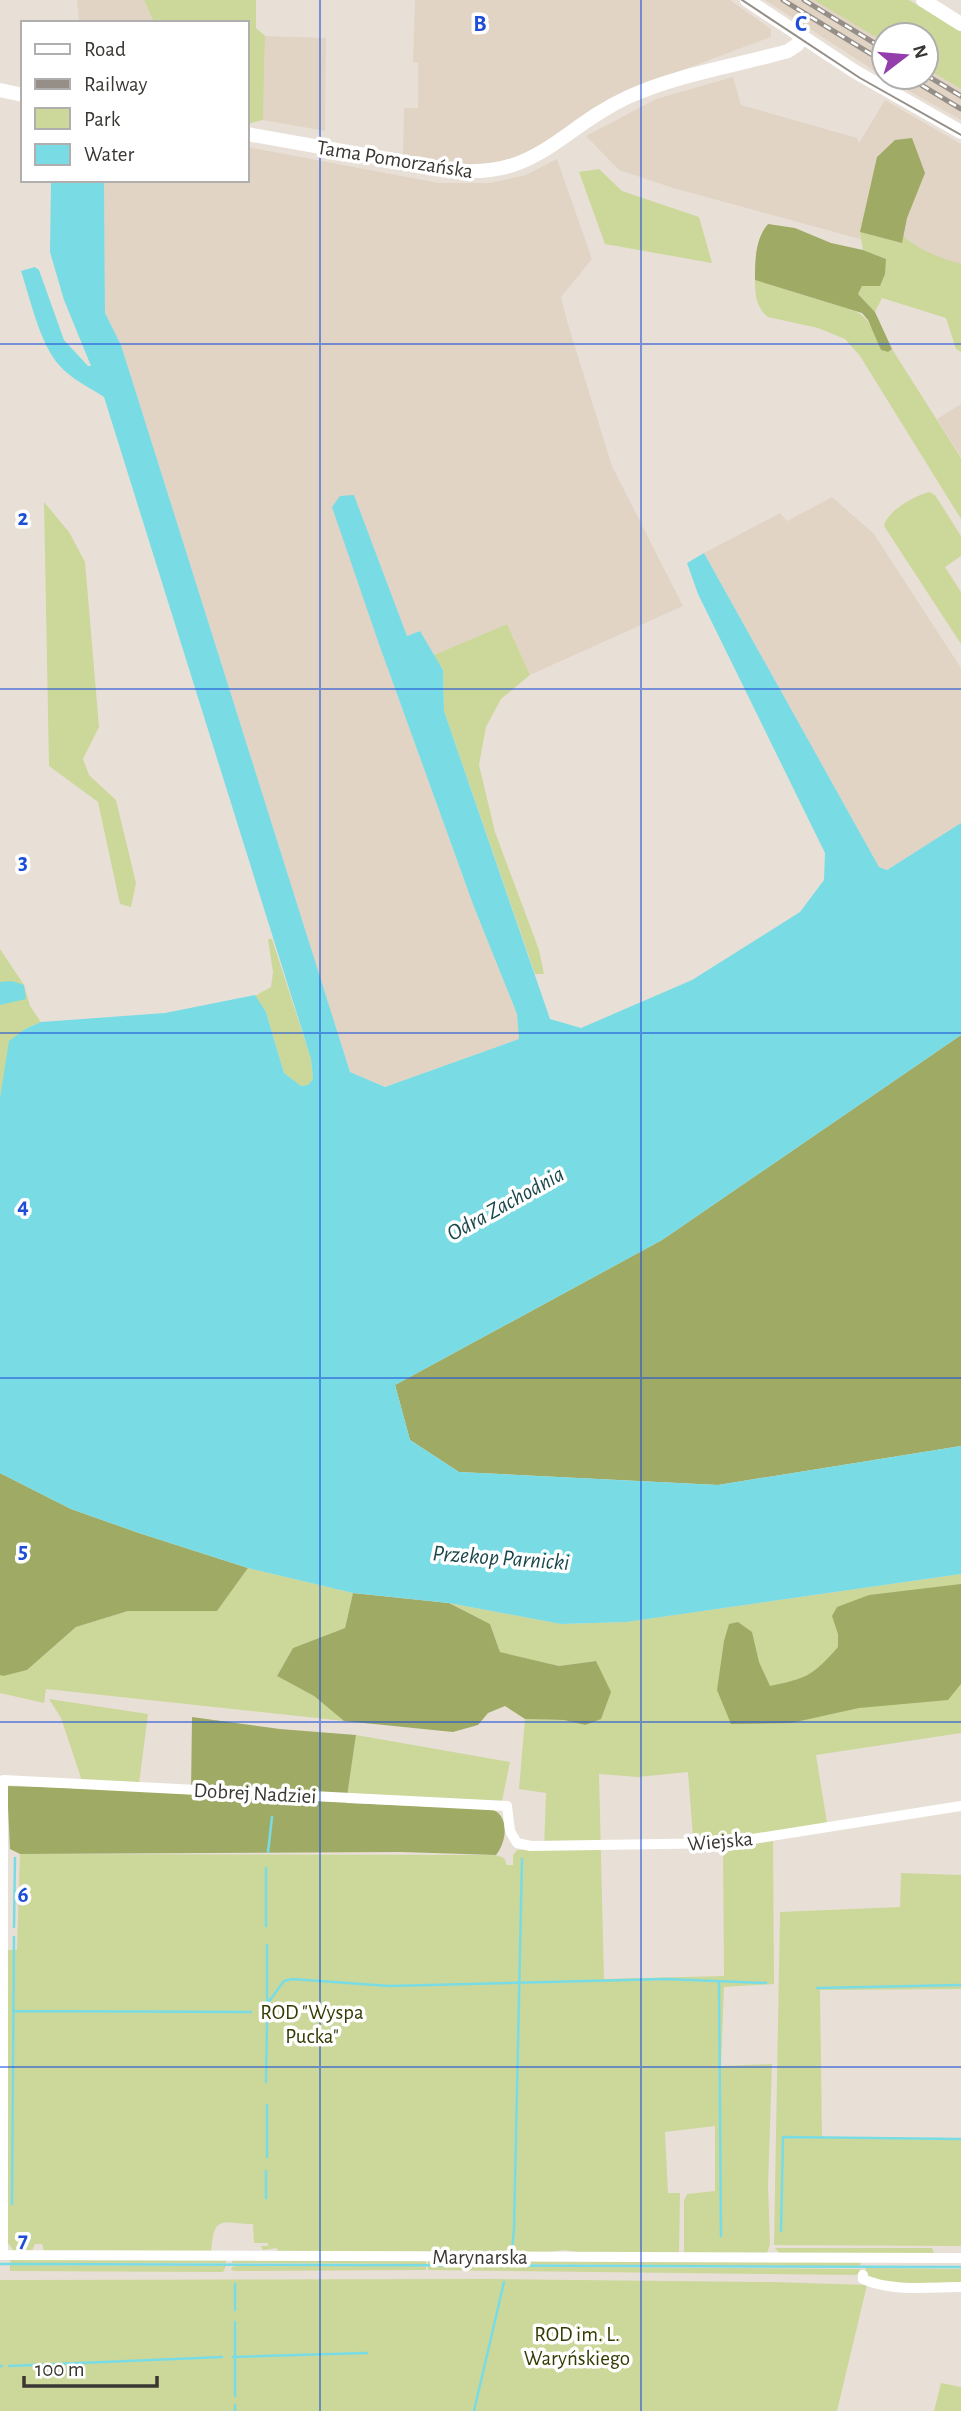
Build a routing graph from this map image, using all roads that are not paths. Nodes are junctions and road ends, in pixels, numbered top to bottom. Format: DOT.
graph roads {
  1 [pos="747,0"];
  2 [pos="923,0"];
  3 [pos="961,24"];
  4 [pos="796,33"];
  5 [pos="0,90"];
  6 [pos="21,95"];
  7 [pos="961,132"];
  8 [pos="248,134"];
  9 [pos="507,1806"];
  10 [pos="961,1807"];
  11 [pos="1,2255"];
  12 [pos="961,2258"];
  13 [pos="863,2277"];
  14 [pos="961,2287"];
  1 -- 4 [label="street"];
  2 -- 3 [label="street"];
  4 -- 7 [label="street"];
  4 -- 8 [label="street, Tama Pomorzańska"];
  5 -- 6 [label="street"];
  9 -- 10 [label="street, Wiejska"];
  9 -- 11 [label="street, Dobrej Nadziei"];
  11 -- 12 [label="street, Marynarska"];
  13 -- 14 [label="street"];
}
